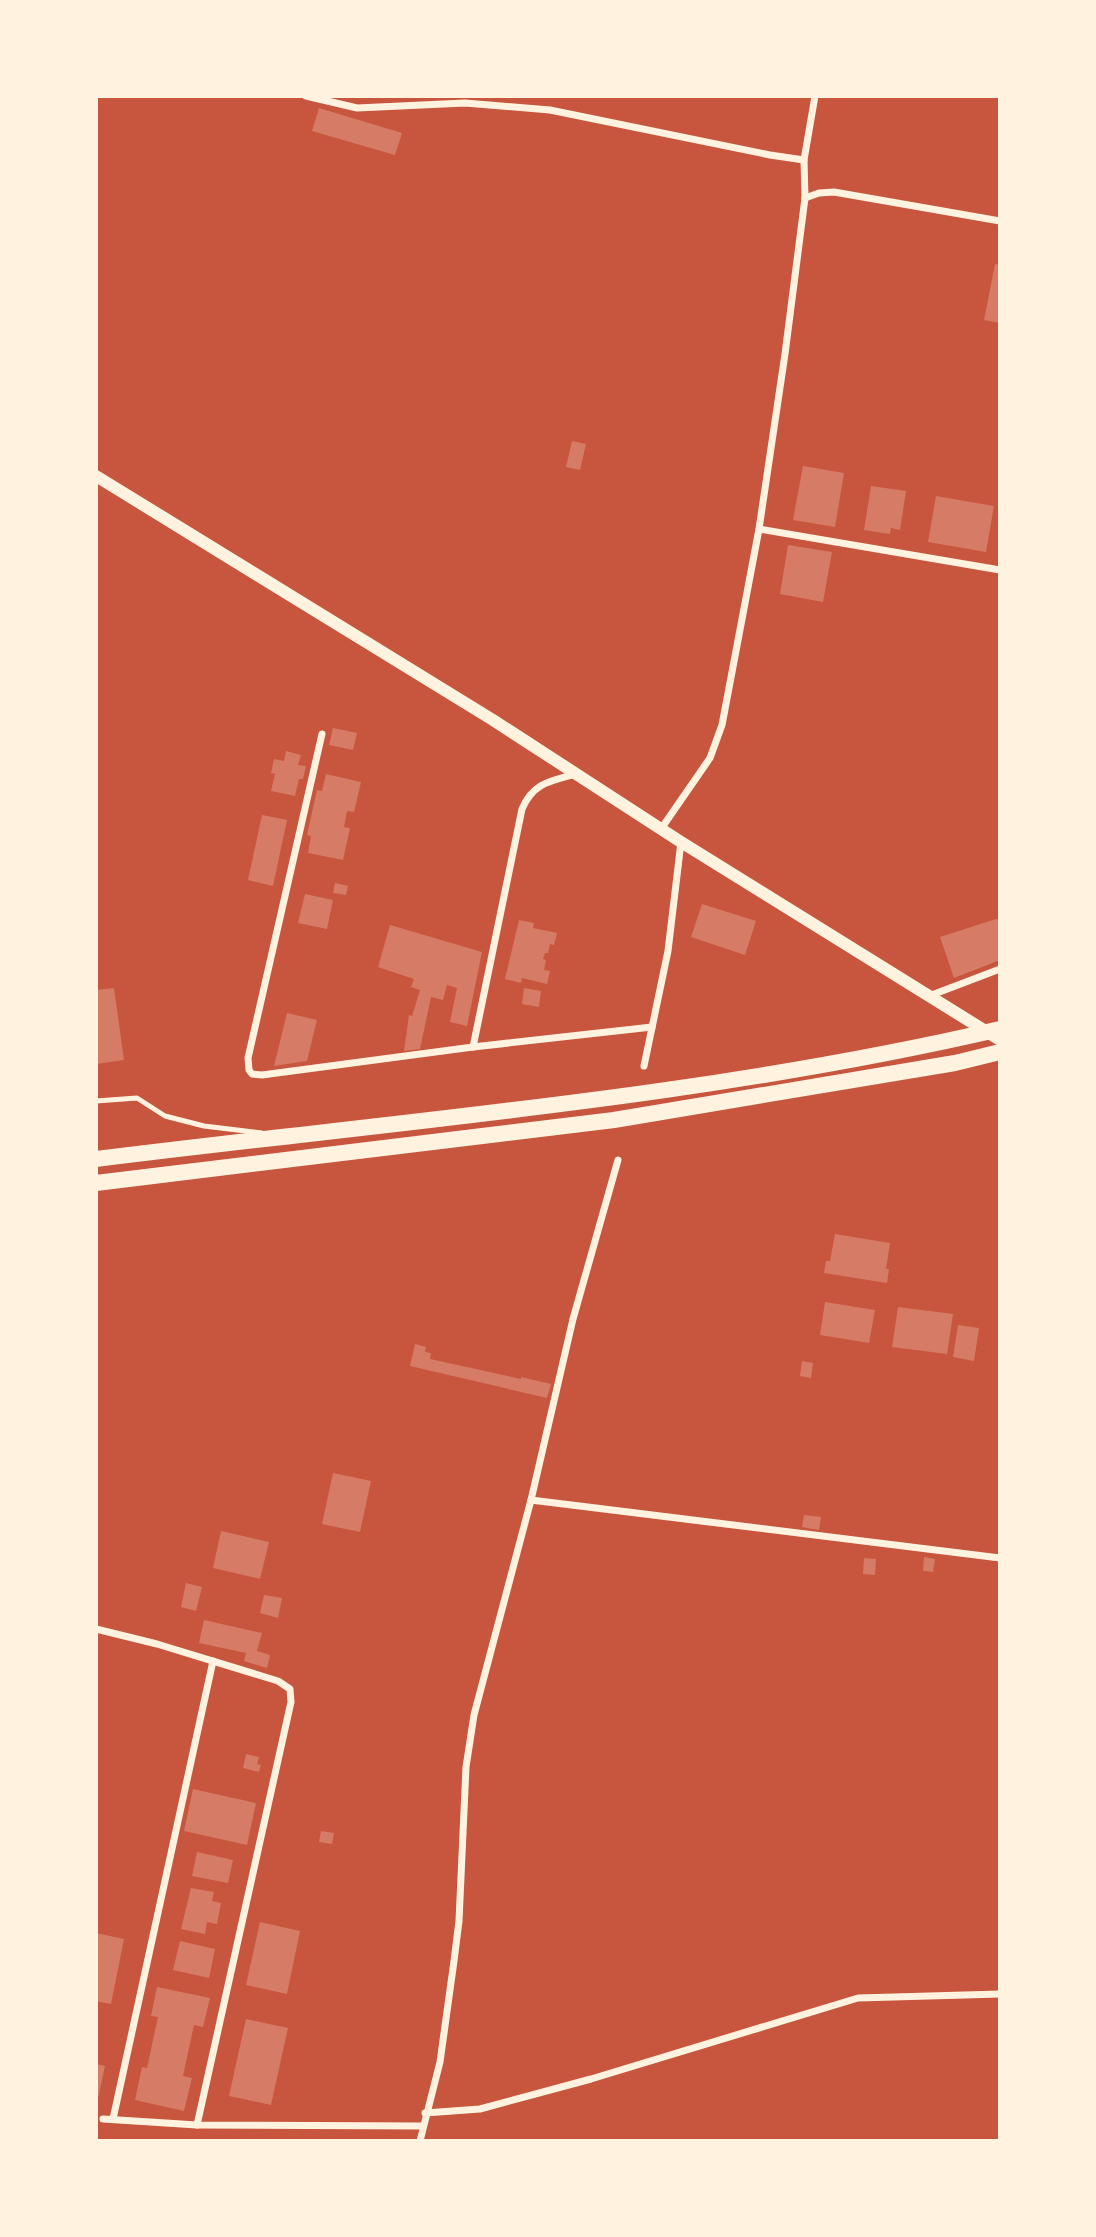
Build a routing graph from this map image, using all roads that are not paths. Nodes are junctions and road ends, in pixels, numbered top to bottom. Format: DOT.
graph roads {
  1 [pos="306,96"];
  2 [pos="814,96"];
  3 [pos="804,160"];
  4 [pos="805,198"];
  5 [pos="1000,221"];
  6 [pos="96,475"];
  7 [pos="760,529"];
  8 [pos="1000,570"];
  9 [pos="322,734"];
  10 [pos="577,774"];
  11 [pos="661,829"];
  12 [pos="681,842"];
  13 [pos="1000,970"];
  14 [pos="929,996"];
  15 [pos="652,1027"];
  16 [pos="1000,1029"];
  17 [pos="1000,1040"];
  18 [pos="473,1047"];
  19 [pos="1000,1052"];
  20 [pos="644,1066"];
  21 [pos="96,1101"];
  22 [pos="283,1135"];
  23 [pos="96,1159"];
  24 [pos="618,1160"];
  25 [pos="96,1183"];
  26 [pos="531,1500"];
  27 [pos="1000,1558"];
  28 [pos="96,1629"];
  29 [pos="213,1661"];
  30 [pos="1000,1994"];
  31 [pos="425,2113"];
  32 [pos="103,2119"];
  33 [pos="113,2119"];
  34 [pos="197,2125"];
  35 [pos="422,2126"];
  36 [pos="420,2141"];
  1 -- 3 [label="street"];
  2 -- 3 [label="street"];
  3 -- 4 [label="street"];
  4 -- 5 [label="street"];
  4 -- 7 [label="street"];
  6 -- 10 [label="street"];
  7 -- 8 [label="street"];
  7 -- 11 [label="street"];
  9 -- 18 [label="street"];
  10 -- 11 [label="street"];
  10 -- 18 [label="street"];
  11 -- 12 [label="street"];
  12 -- 14 [label="street"];
  12 -- 15 [label="street"];
  13 -- 14 [label="street"];
  14 -- 17 [label="street"];
  15 -- 18 [label="street"];
  15 -- 20 [label="street"];
  16 -- 22 [label="highway"];
  19 -- 25 [label="highway"];
  21 -- 22 [label="lane"];
  22 -- 23 [label="highway"];
  24 -- 26 [label="street"];
  26 -- 27 [label="street"];
  26 -- 31 [label="street"];
  28 -- 29 [label="street"];
  29 -- 33 [label="street"];
  29 -- 34 [label="street"];
  30 -- 31 [label="street"];
  31 -- 35 [label="street"];
  32 -- 33 [label="street"];
  33 -- 34 [label="street"];
  34 -- 35 [label="street"];
  35 -- 36 [label="street"];
}
